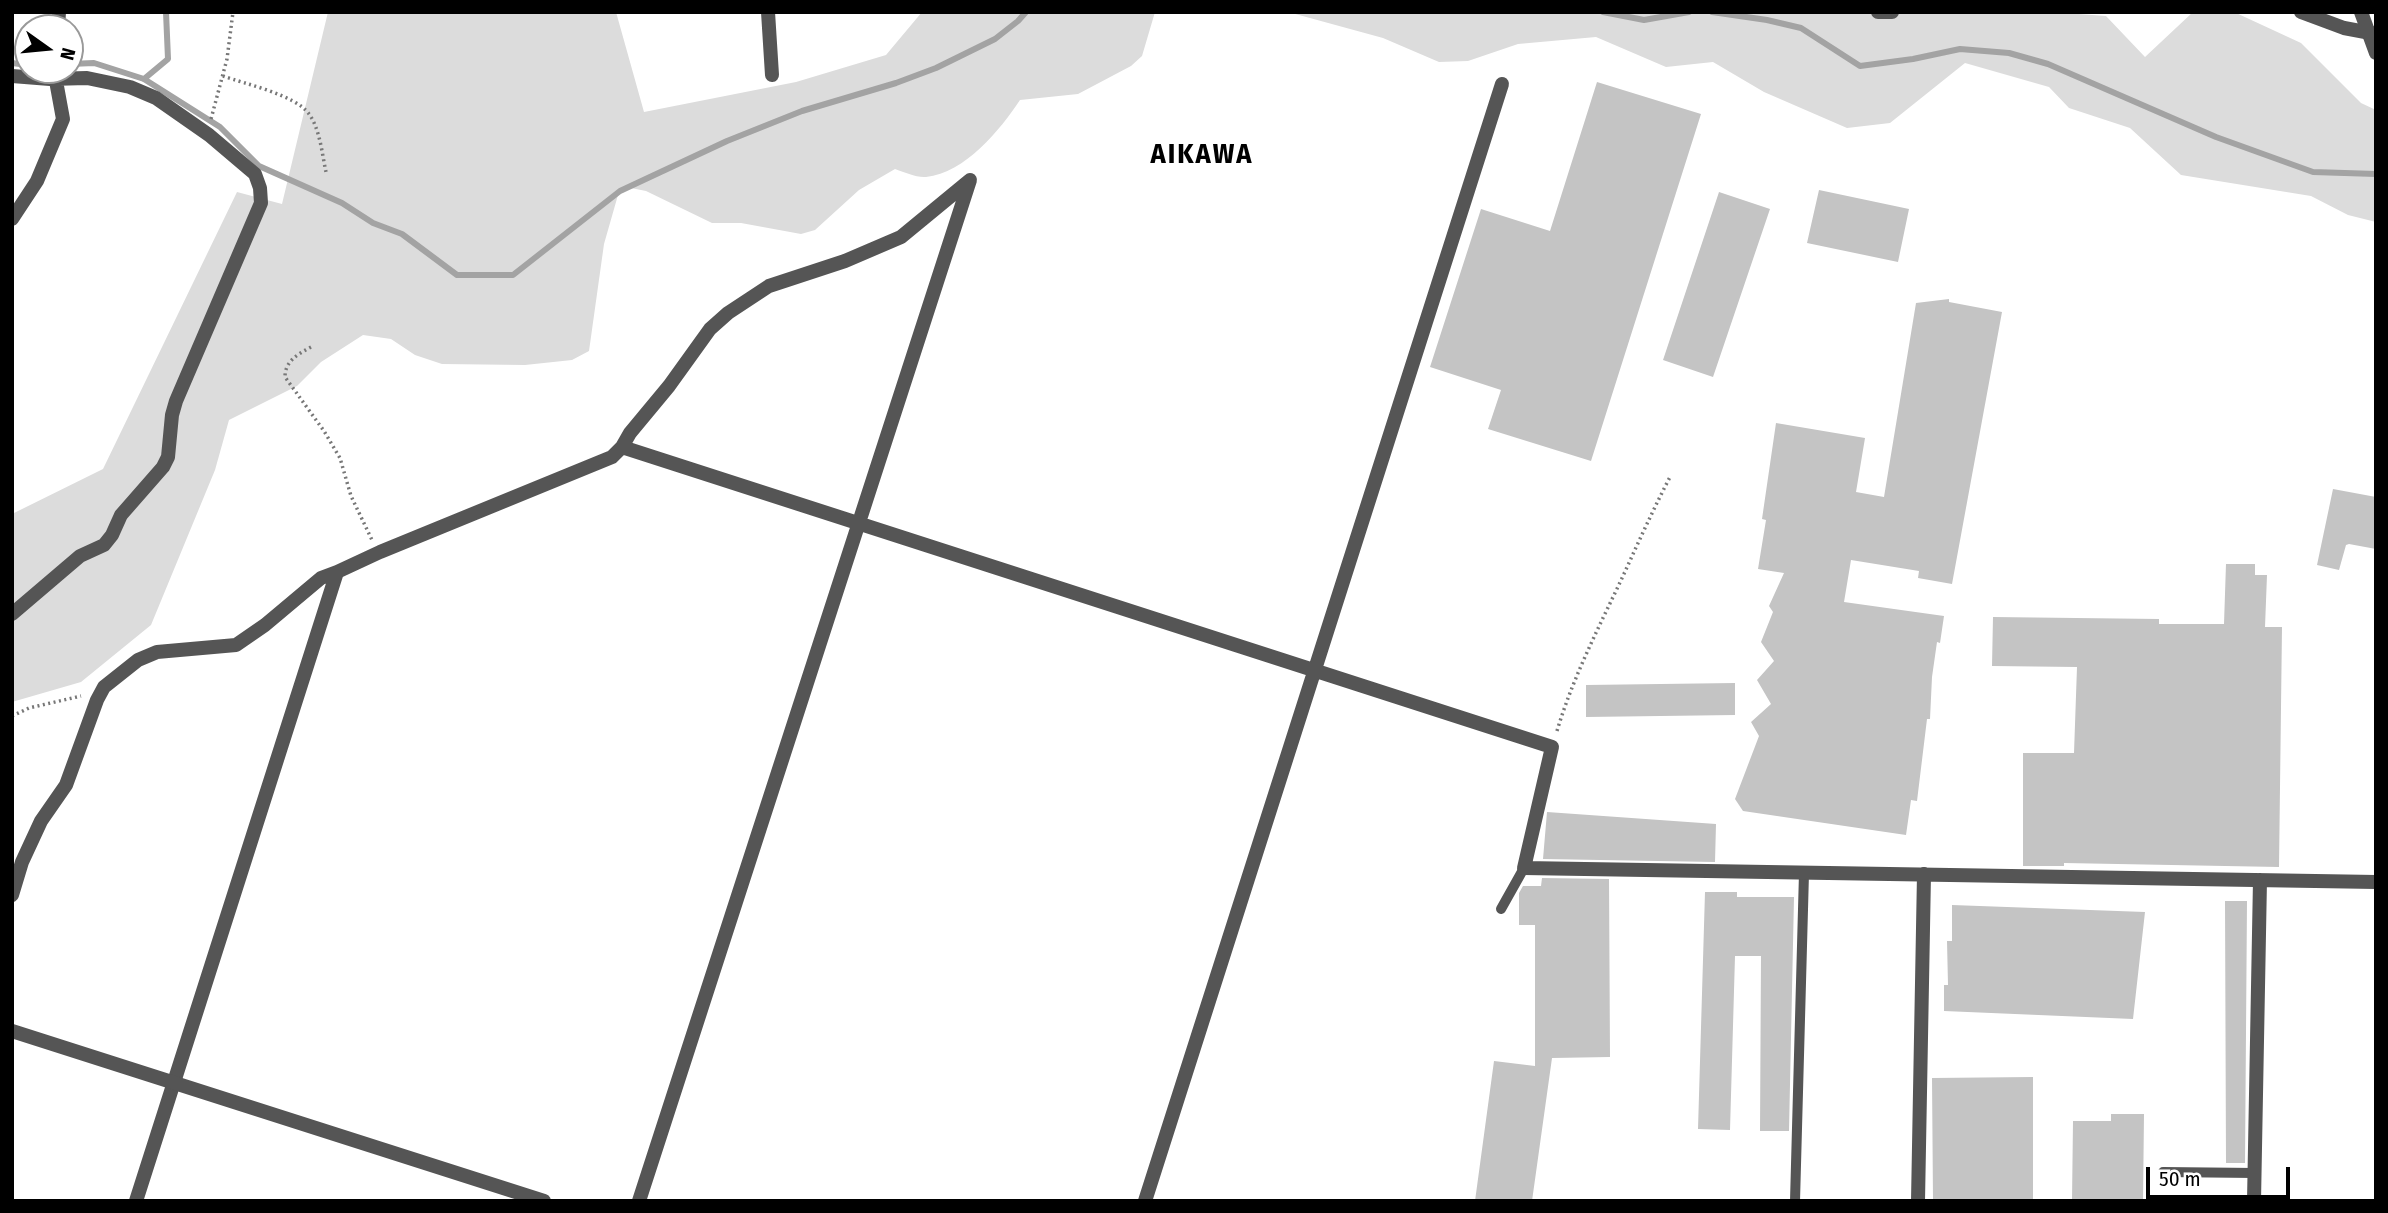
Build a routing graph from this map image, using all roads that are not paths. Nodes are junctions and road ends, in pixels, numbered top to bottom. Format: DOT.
graph roads {
  1 [pos="768,12"];
  2 [pos="1878,12"];
  3 [pos="1892,12"];
  4 [pos="2301,12"];
  5 [pos="2361,12"];
  6 [pos="2372,34"];
  7 [pos="2376,53"];
  8 [pos="772,75"];
  9 [pos="84,78"];
  10 [pos="1502,83"];
  11 [pos="56,84"];
  12 [pos="12,219"];
  13 [pos="622,447"];
  14 [pos="858,525"];
  15 [pos="337,572"];
  16 [pos="12,614"];
  17 [pos="1315,671"];
  18 [pos="1524,868"];
  19 [pos="1804,873"];
  20 [pos="1924,874"];
  21 [pos="2260,880"];
  22 [pos="2376,882"];
  23 [pos="12,895"];
  24 [pos="1501,909"];
  25 [pos="12,1031"];
  26 [pos="174,1082"];
  27 [pos="2163,1172"];
  28 [pos="2255,1173"];
  29 [pos="136,1201"];
  30 [pos="544,1201"];
  31 [pos="639,1201"];
  32 [pos="1145,1201"];
  33 [pos="1796,1201"];
  34 [pos="1918,1201"];
  35 [pos="2254,1201"];
  1 -- 8 [label="street"];
  2 -- 3 [label="street"];
  4 -- 6 [label="street"];
  5 -- 6 [label="street"];
  6 -- 7 [label="street"];
  9 -- 16 [label="street"];
  10 -- 17 [label="street"];
  11 -- 12 [label="street"];
  13 -- 14 [label="street"];
  13 -- 14 [label="street"];
  13 -- 15 [label="street"];
  14 -- 17 [label="street"];
  14 -- 31 [label="street"];
  15 -- 23 [label="street"];
  15 -- 26 [label="street"];
  17 -- 18 [label="street"];
  17 -- 32 [label="street"];
  18 -- 19 [label="street"];
  18 -- 24 [label="lane"];
  19 -- 20 [label="street"];
  19 -- 33 [label="lane"];
  20 -- 21 [label="street"];
  20 -- 34 [label="street"];
  21 -- 22 [label="street"];
  21 -- 28 [label="street"];
  25 -- 26 [label="street"];
  26 -- 29 [label="street"];
  26 -- 30 [label="street"];
  27 -- 28 [label="lane"];
  28 -- 35 [label="street"];
}
